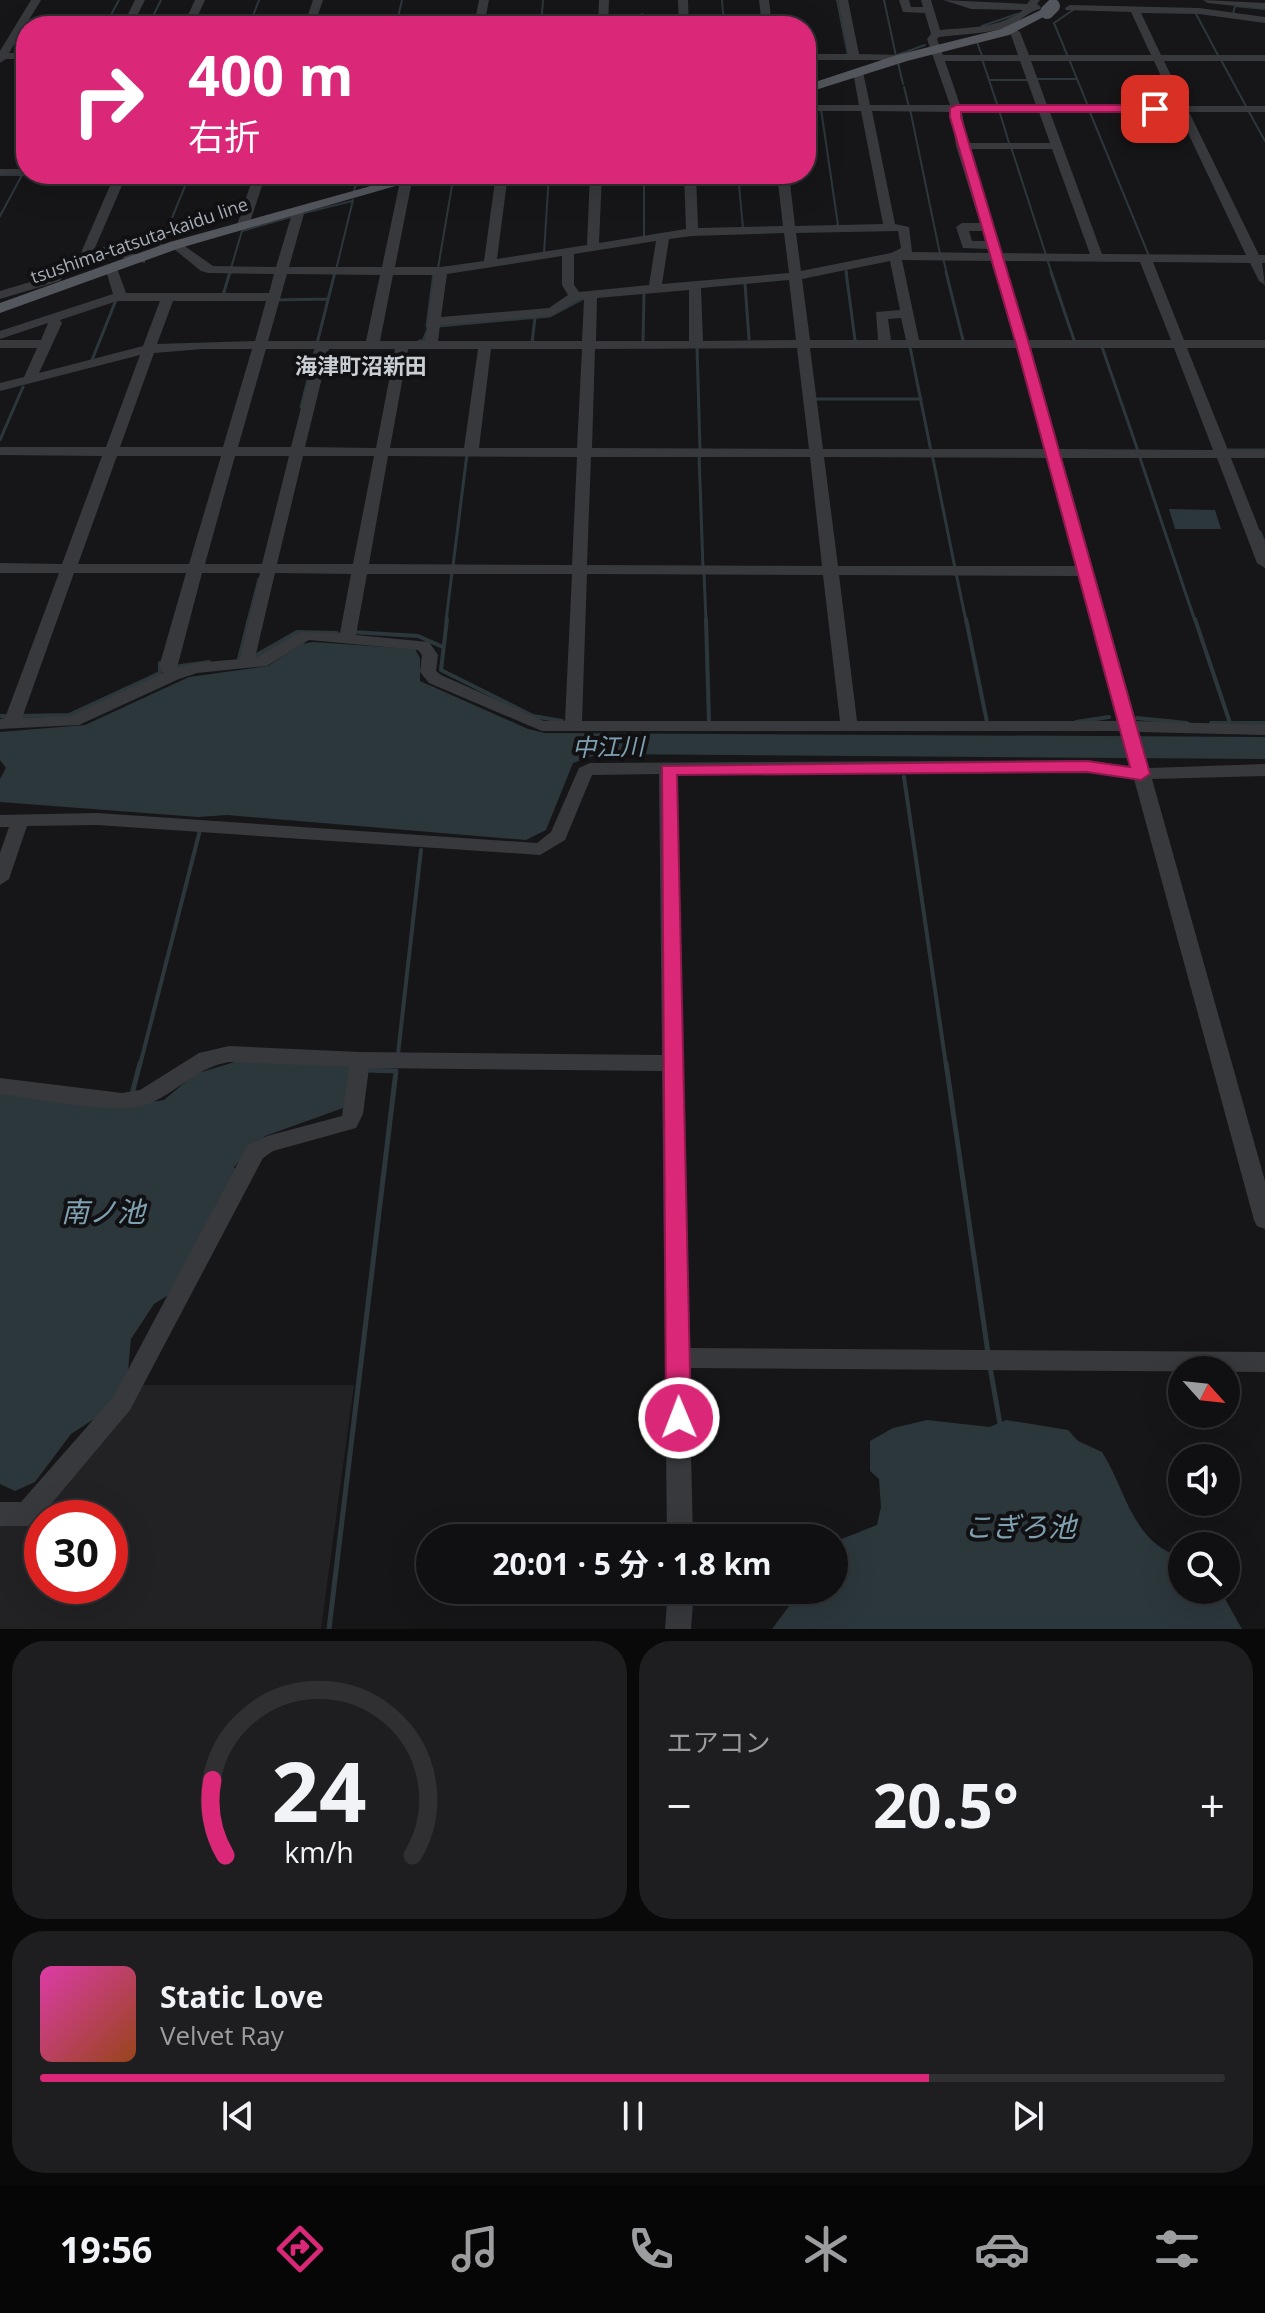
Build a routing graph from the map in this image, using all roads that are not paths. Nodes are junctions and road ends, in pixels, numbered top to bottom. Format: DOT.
graph roads {
  1 [pos="843,0"];
  2 [pos="904,0"];
  3 [pos="948,0"];
  4 [pos="1080,0"];
  5 [pos="1206,0"];
  6 [pos="1025,3"];
  7 [pos="1091,4"];
  8 [pos="928,5"];
  9 [pos="1052,6"];
  10 [pos="1265,6"];
  11 [pos="1070,8"];
  12 [pos="1134,9"];
  13 [pos="1264,22"];
  14 [pos="16,27"];
  15 [pos="1008,28"];
  16 [pos="4,43"];
  17 [pos="938,47"];
  18 [pos="816,57"];
  19 [pos="854,57"];
  20 [pos="1,58"];
  21 [pos="902,58"];
  22 [pos="1026,58"];
  23 [pos="1157,58"];
  24 [pos="1265,58"];
  25 [pos="858,72"];
  26 [pos="816,86"];
  27 [pos="816,108"];
  28 [pos="863,108"];
  29 [pos="956,108"];
  30 [pos="1043,108"];
  31 [pos="1182,109"];
  32 [pos="1265,109"];
  33 [pos="962,146"];
  34 [pos="1057,146"];
  35 [pos="117,184"];
  36 [pos="257,184"];
  37 [pos="395,184"];
  38 [pos="405,184"];
  39 [pos="501,184"];
  40 [pos="596,184"];
  41 [pos="690,184"];
  42 [pos="784,184"];
  43 [pos="299,210"];
  44 [pos="243,225"];
  45 [pos="890,227"];
  46 [pos="988,227"];
  47 [pos="790,230"];
  48 [pos="692,232"];
  49 [pos="663,237"];
  50 [pos="175,245"];
  51 [pos="593,248"];
  52 [pos="995,251"];
  53 [pos="568,252"];
  54 [pos="895,256"];
  55 [pos="85,257"];
  56 [pos="1097,257"];
  57 [pos="1145,258"];
  58 [pos="1260,259"];
  59 [pos="141,260"];
  60 [pos="490,264"];
  61 [pos="280,270"];
  62 [pos="112,271"];
  63 [pos="388,271"];
  64 [pos="441,271"];
  65 [pos="796,276"];
  66 [pos="1265,281"];
  67 [pos="695,285"];
  68 [pos="655,289"];
  69 [pos="0,295"];
  70 [pos="591,295"];
  71 [pos="575,296"];
  72 [pos="121,297"];
  73 [pos="168,297"];
  74 [pos="272,297"];
  75 [pos="0,308"];
  76 [pos="907,314"];
  77 [pos="53,317"];
  78 [pos="434,322"];
  79 [pos="0,335"];
  80 [pos="696,343"];
  81 [pos="804,343"];
  82 [pos="0,344"];
  83 [pos="46,344"];
  84 [pos="885,344"];
  85 [pos="913,344"];
  86 [pos="1023,344"];
  87 [pos="1178,344"];
  88 [pos="1265,344"];
  89 [pos="259,345"];
  90 [pos="319,346"];
  91 [pos="372,346"];
  92 [pos="402,346"];
  93 [pos="431,346"];
  94 [pos="485,346"];
  95 [pos="589,346"];
  96 [pos="149,349"];
  97 [pos="28,382"];
  98 [pos="0,387"];
  99 [pos="0,451"];
  100 [pos="112,451"];
  101 [pos="229,452"];
  102 [pos="293,452"];
  103 [pos="383,452"];
  104 [pos="471,452"];
  105 [pos="585,452"];
  106 [pos="818,452"];
  107 [pos="1050,453"];
  108 [pos="1223,454"];
  109 [pos="1265,454"];
  110 [pos="1265,563"];
  111 [pos="0,568"];
  112 [pos="69,568"];
  113 [pos="195,568"];
  114 [pos="264,569"];
  115 [pos="361,569"];
  116 [pos="580,570"];
  117 [pos="830,570"];
  118 [pos="1084,571"];
  119 [pos="347,638"];
  120 [pos="241,663"];
  121 [pos="173,675"];
  122 [pos="5,724"];
  123 [pos="573,726"];
  124 [pos="849,727"];
  125 [pos="1128,728"];
  126 [pos="1265,730"];
  127 [pos="668,770"];
  128 [pos="1140,770"];
  129 [pos="1265,770"];
  130 [pos="0,821"];
  131 [pos="20,822"];
  132 [pos="0,879"];
  133 [pos="673,1063"];
  134 [pos="359,1066"];
  135 [pos="0,1086"];
  136 [pos="1265,1220"];
  137 [pos="678,1358"];
  138 [pos="1265,1362"];
  139 [pos="0,1514"];
  140 [pos="680,1524"];
  141 [pos="680,1604"];
  142 [pos="678,1629"];
  1 -- 19 [label="street"];
  2 -- 8 [label="street"];
  3 -- 6 [label="street"];
  4 -- 11 [label="street"];
  5 -- 10 [label="street"];
  6 -- 11 [label="street"];
  6 -- 15 [label="street"];
  7 -- 11 [label="street"];
  7 -- 12 [label="street"];
  8 -- 17 [label="street"];
  9 -- 17 [label="main road"];
  12 -- 13 [label="street"];
  12 -- 23 [label="street"];
  14 -- 16 [label="street"];
  15 -- 17 [label="street"];
  15 -- 22 [label="street"];
  16 -- 20 [label="street"];
  17 -- 21 [label="main road"];
  17 -- 22 [label="street"];
  17 -- 29 [label="street"];
  18 -- 19 [label="street"];
  19 -- 21 [label="street"];
  21 -- 25 [label="main road"];
  22 -- 23 [label="street"];
  22 -- 30 [label="street"];
  23 -- 24 [label="street"];
  23 -- 31 [label="street"];
  25 -- 26 [label="main road"];
  25 -- 28 [label="street"];
  27 -- 28 [label="street"];
  28 -- 29 [label="street"];
  28 -- 45 [label="street"];
  29 -- 30 [label="street"];
  29 -- 33 [label="street"];
  30 -- 31 [label="street"];
  30 -- 34 [label="street"];
  31 -- 32 [label="street"];
  31 -- 58 [label="street"];
  33 -- 34 [label="street"];
  33 -- 46 [label="street"];
  34 -- 56 [label="street"];
  35 -- 55 [label="street"];
  36 -- 44 [label="street"];
  37 -- 43 [label="main road, tsushima-tatsuta-kaidu line"];
  38 -- 63 [label="street"];
  39 -- 60 [label="street"];
  40 -- 51 [label="street"];
  41 -- 48 [label="street"];
  42 -- 47 [label="street"];
  43 -- 44 [label="main road, tsushima-tatsuta-kaidu line"];
  43 -- 61 [label="street"];
  44 -- 50 [label="main road, tsushima-tatsuta-kaidu line"];
  45 -- 47 [label="street"];
  45 -- 54 [label="street"];
  46 -- 52 [label="street"];
  46 -- 52 [label="street"];
  47 -- 48 [label="street"];
  47 -- 65 [label="street"];
  48 -- 49 [label="street"];
  49 -- 51 [label="street"];
  49 -- 68 [label="street"];
  50 -- 59 [label="main road, tsushima-tatsuta-kaidu line"];
  50 -- 61 [label="street"];
  51 -- 53 [label="street"];
  52 -- 54 [label="street"];
  52 -- 56 [label="street"];
  52 -- 86 [label="street"];
  53 -- 60 [label="street"];
  53 -- 71 [label="street"];
  54 -- 65 [label="street"];
  54 -- 76 [label="street"];
  55 -- 59 [label="street"];
  55 -- 69 [label="street"];
  56 -- 57 [label="street"];
  57 -- 58 [label="street"];
  57 -- 87 [label="street"];
  58 -- 66 [label="street"];
  59 -- 62 [label="main road, tsushima-tatsuta-kaidu line"];
  60 -- 64 [label="street"];
  61 -- 63 [label="street"];
  61 -- 74 [label="street"];
  62 -- 72 [label="street"];
  62 -- 75 [label="main road, tsushima-tatsuta-kaidu line"];
  63 -- 64 [label="street"];
  63 -- 91 [label="street"];
  64 -- 78 [label="street"];
  65 -- 67 [label="street"];
  65 -- 81 [label="street"];
  67 -- 68 [label="street"];
  67 -- 80 [label="street"];
  68 -- 70 [label="street"];
  70 -- 71 [label="street"];
  70 -- 95 [label="street"];
  71 -- 78 [label="street"];
  72 -- 73 [label="street"];
  72 -- 77 [label="street"];
  73 -- 74 [label="street"];
  73 -- 96 [label="street"];
  74 -- 89 [label="street"];
  76 -- 84 [label="street"];
  76 -- 85 [label="street"];
  77 -- 79 [label="street"];
  77 -- 83 [label="street"];
  78 -- 93 [label="street"];
  80 -- 81 [label="street"];
  80 -- 95 [label="street"];
  81 -- 84 [label="street"];
  81 -- 106 [label="street"];
  82 -- 83 [label="street"];
  83 -- 97 [label="street"];
  84 -- 85 [label="street"];
  85 -- 86 [label="street"];
  86 -- 87 [label="street"];
  86 -- 107 [label="street"];
  87 -- 88 [label="street"];
  87 -- 108 [label="street"];
  89 -- 90 [label="street"];
  89 -- 96 [label="street"];
  89 -- 101 [label="street"];
  90 -- 91 [label="street"];
  90 -- 102 [label="street"];
  91 -- 92 [label="street"];
  92 -- 93 [label="street"];
  92 -- 103 [label="street"];
  93 -- 94 [label="street"];
  94 -- 95 [label="street"];
  94 -- 104 [label="street"];
  95 -- 105 [label="street"];
  96 -- 97 [label="street"];
  96 -- 100 [label="street"];
  97 -- 98 [label="street"];
  99 -- 100 [label="street"];
  100 -- 101 [label="street"];
  100 -- 112 [label="street"];
  101 -- 102 [label="street"];
  101 -- 113 [label="street"];
  102 -- 103 [label="street"];
  102 -- 114 [label="street"];
  103 -- 104 [label="street"];
  103 -- 115 [label="street"];
  104 -- 105 [label="street"];
  105 -- 106 [label="street"];
  105 -- 116 [label="street"];
  106 -- 107 [label="street"];
  106 -- 117 [label="street"];
  107 -- 108 [label="street"];
  107 -- 118 [label="street"];
  108 -- 109 [label="street"];
  108 -- 110 [label="street"];
  111 -- 112 [label="street"];
  112 -- 113 [label="street"];
  112 -- 122 [label="street"];
  113 -- 114 [label="street"];
  113 -- 121 [label="street"];
  114 -- 115 [label="street"];
  114 -- 120 [label="street"];
  115 -- 116 [label="street"];
  115 -- 119 [label="street"];
  116 -- 117 [label="street"];
  116 -- 123 [label="street"];
  117 -- 118 [label="street"];
  117 -- 124 [label="street"];
  118 -- 125 [label="street"];
  119 -- 120 [label="street"];
  119 -- 123 [label="street"];
  120 -- 121 [label="street"];
  121 -- 122 [label="street"];
  123 -- 124 [label="street"];
  124 -- 125 [label="street"];
  125 -- 126 [label="street"];
  125 -- 128 [label="street"];
  127 -- 128 [label="street"];
  127 -- 131 [label="street"];
  127 -- 133 [label="street"];
  128 -- 129 [label="street"];
  128 -- 136 [label="street"];
  130 -- 131 [label="street"];
  131 -- 132 [label="street"];
  133 -- 134 [label="street"];
  133 -- 137 [label="street"];
  134 -- 135 [label="street"];
  134 -- 139 [label="street"];
  137 -- 138 [label="street"];
  137 -- 140 [label="street"];
  141 -- 142 [label="street"];
}
